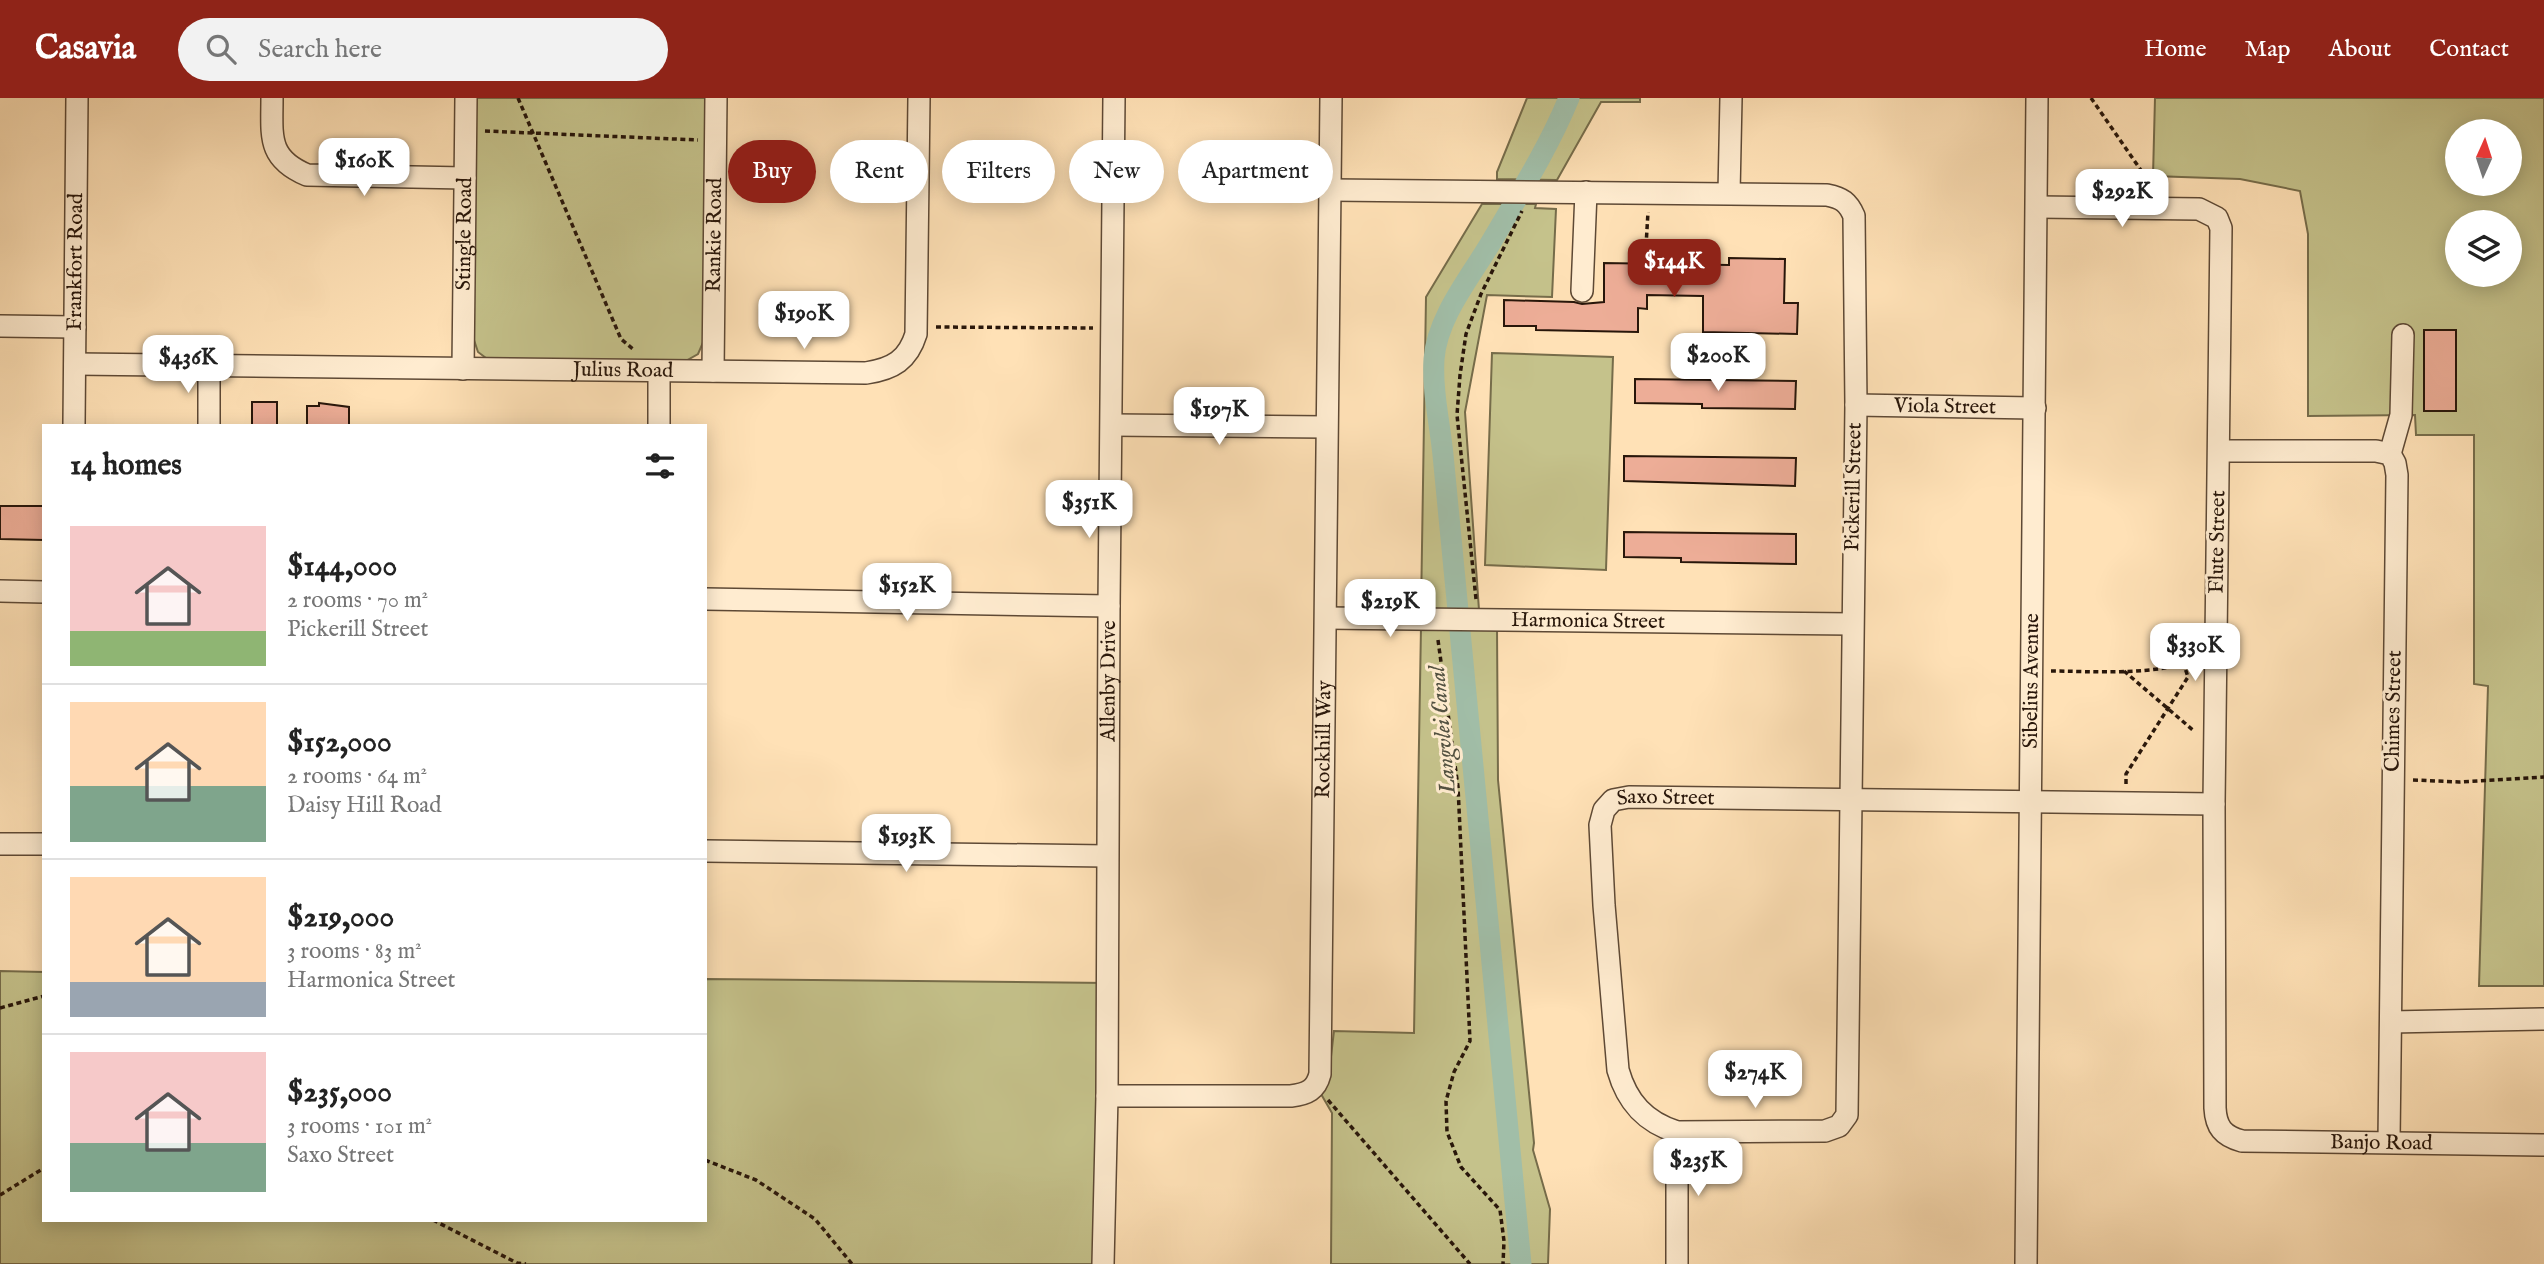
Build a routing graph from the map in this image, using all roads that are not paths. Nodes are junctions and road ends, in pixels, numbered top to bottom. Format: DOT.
graph roads {
  1 [pos="77,98"];
  2 [pos="272,98"];
  3 [pos="466,98"];
  4 [pos="716,98"];
  5 [pos="919,98"];
  6 [pos="1114,98"];
  7 [pos="1331,98"];
  8 [pos="1731,98"];
  9 [pos="2037,98"];
  10 [pos="1331,140"];
  11 [pos="465,178"];
  12 [pos="1333,190"];
  13 [pos="1586,192"];
  14 [pos="1729,193"];
  15 [pos="1331,203"];
  16 [pos="2038,207"];
  17 [pos="1582,290"];
  18 [pos="0,326"];
  19 [pos="75,327"];
  20 [pos="2403,335"];
  21 [pos="75,364"];
  22 [pos="209,366"];
  23 [pos="463,369"];
  24 [pos="659,371"];
  25 [pos="713,371"];
  26 [pos="1856,405"];
  27 [pos="2035,408"];
  28 [pos="74,424"];
  29 [pos="209,424"];
  30 [pos="659,424"];
  31 [pos="1112,425"];
  32 [pos="1326,427"];
  33 [pos="2219,451"];
  34 [pos="2390,454"];
  35 [pos="0,591"];
  36 [pos="42,592"];
  37 [pos="707,599"];
  38 [pos="1109,606"];
  39 [pos="1326,618"];
  40 [pos="1852,624"];
  41 [pos="1851,800"];
  42 [pos="2030,803"];
  43 [pos="2214,804"];
  44 [pos="0,844"];
  45 [pos="42,844"];
  46 [pos="707,851"];
  47 [pos="1107,856"];
  48 [pos="2544,1019"];
  49 [pos="2390,1022"];
  50 [pos="1107,1096"];
  51 [pos="2221,1130"];
  52 [pos="1677,1132"];
  53 [pos="2389,1141"];
  54 [pos="2544,1145"];
  55 [pos="1103,1264"];
  56 [pos="1677,1264"];
  57 [pos="2026,1264"];
  1 -- 19 [label="street, Frankfort Road"];
  2 -- 11 [label="street"];
  3 -- 11 [label="street, Stingle Road"];
  4 -- 25 [label="street, Rankie Road"];
  5 -- 25 [label="street, Julius Road"];
  6 -- 31 [label="street, Allenby Drive"];
  7 -- 10 [label="street, Rockhill Way"];
  8 -- 14 [label="street"];
  9 -- 16 [label="street, Sibelius Avenue"];
  11 -- 23 [label="street, Stingle Road"];
  12 -- 13 [label="street, Pickerill Street"];
  13 -- 14 [label="street, Pickerill Street"];
  13 -- 17 [label="street"];
  14 -- 26 [label="street, Pickerill Street"];
  15 -- 32 [label="street, Rockhill Way"];
  16 -- 27 [label="street, Sibelius Avenue"];
  16 -- 33 [label="street, Flute Street"];
  18 -- 19 [label="street"];
  19 -- 21 [label="street, Frankfort Road"];
  20 -- 34 [label="street"];
  21 -- 22 [label="street, Julius Road"];
  21 -- 28 [label="street, Frankfort Road"];
  22 -- 23 [label="street, Julius Road"];
  22 -- 29 [label="street"];
  23 -- 24 [label="street, Julius Road"];
  24 -- 25 [label="street, Julius Road"];
  24 -- 30 [label="street"];
  26 -- 27 [label="street, Viola Street"];
  26 -- 40 [label="street, Pickerill Street"];
  27 -- 42 [label="street, Sibelius Avenue"];
  31 -- 32 [label="street"];
  31 -- 38 [label="street, Allenby Drive"];
  32 -- 39 [label="street, Rockhill Way"];
  33 -- 34 [label="street"];
  33 -- 43 [label="street, Flute Street"];
  34 -- 49 [label="street, Chimes Street"];
  35 -- 36 [label="street"];
  37 -- 38 [label="street"];
  38 -- 47 [label="street, Allenby Drive"];
  39 -- 40 [label="street, Harmonica Street"];
  39 -- 50 [label="street, Rockhill Way"];
  40 -- 41 [label="street, Pickerill Street"];
  41 -- 42 [label="street, Saxo Street"];
  41 -- 52 [label="street, Pickerill Street"];
  41 -- 52 [label="street, Saxo Street"];
  42 -- 43 [label="street, Saxo Street"];
  42 -- 57 [label="street, Sibelius Avenue"];
  43 -- 51 [label="street, Flute Street"];
  44 -- 45 [label="street"];
  46 -- 47 [label="street"];
  47 -- 50 [label="street, Allenby Drive"];
  48 -- 49 [label="street"];
  49 -- 53 [label="street, Chimes Street"];
  50 -- 55 [label="street, Allenby Drive"];
  51 -- 53 [label="street, Banjo Road"];
  52 -- 56 [label="street"];
  53 -- 54 [label="street, Banjo Road"];
}
